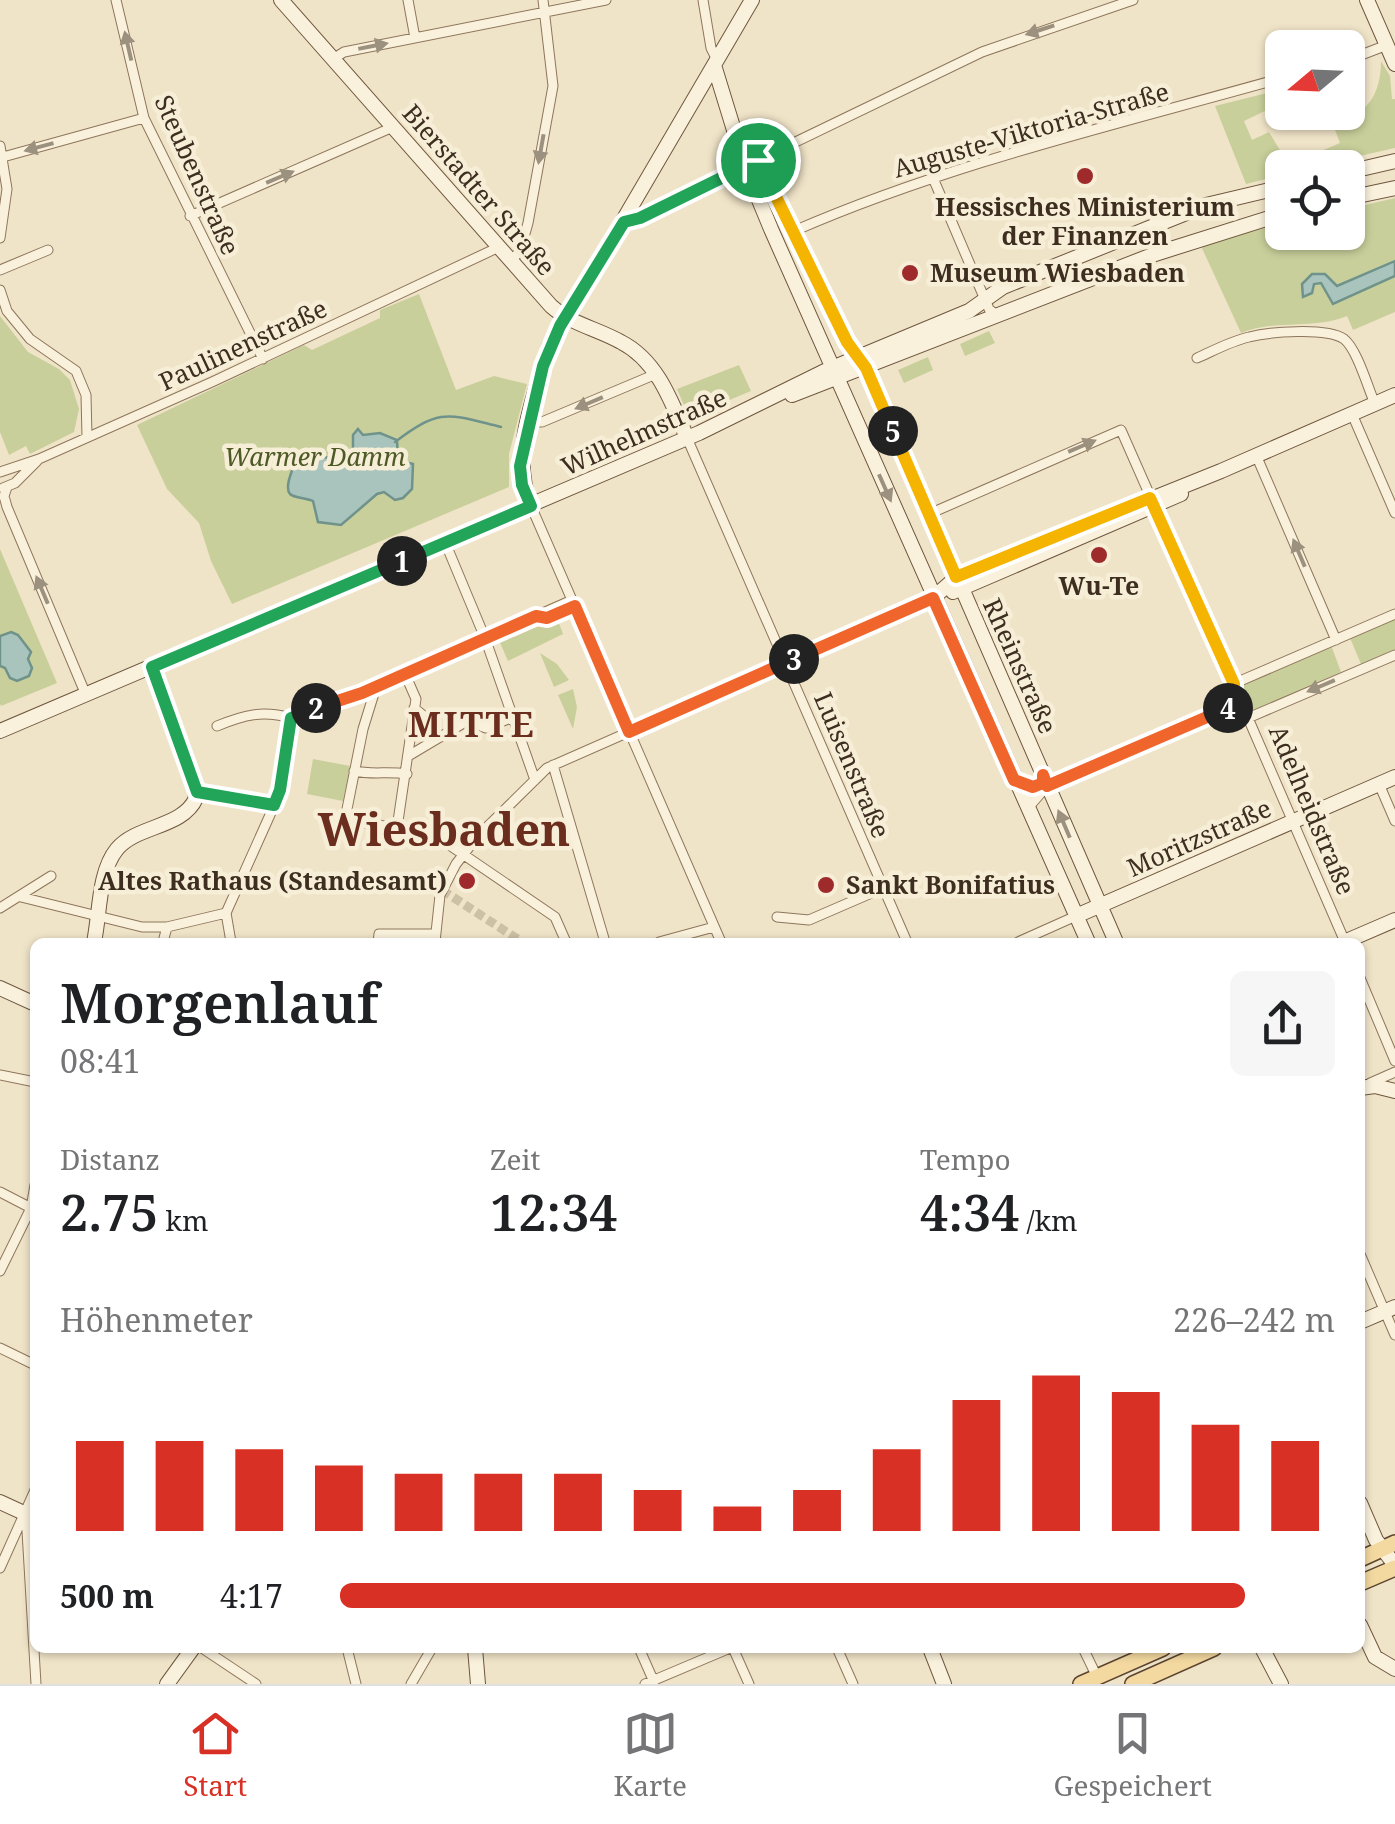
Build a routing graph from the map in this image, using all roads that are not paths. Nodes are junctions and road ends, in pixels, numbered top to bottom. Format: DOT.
graph roads {
  1 [pos="116,0"];
  2 [pos="282,0"];
  3 [pos="408,0"];
  4 [pos="543,0"];
  5 [pos="606,0"];
  6 [pos="703,0"];
  7 [pos="752,0"];
  8 [pos="1133,0"];
  9 [pos="1367,0"];
  10 [pos="545,12"];
  11 [pos="415,38"];
  12 [pos="1386,45"];
  13 [pos="1365,53"];
  14 [pos="333,59"];
  15 [pos="716,63"];
  16 [pos="1395,64"];
  17 [pos="706,80"];
  18 [pos="1265,83"];
  19 [pos="724,106"];
  20 [pos="144,118"];
  21 [pos="393,127"];
  22 [pos="1,152"];
  23 [pos="1387,162"];
  24 [pos="751,163"];
  25 [pos="932,178"];
  26 [pos="1390,189"];
  27 [pos="1265,191"];
  28 [pos="1365,194"];
  29 [pos="190,216"];
  30 [pos="1265,219"];
  31 [pos="624,222"];
  32 [pos="794,231"];
  33 [pos="0,238"];
  34 [pos="499,247"];
  35 [pos="48,250"];
  36 [pos="511,261"];
  37 [pos="810,264"];
  38 [pos="0,270"];
  39 [pos="790,272"];
  40 [pos="0,290"];
  41 [pos="985,299"];
  42 [pos="565,316"];
  43 [pos="997,316"];
  44 [pos="1196,358"];
  45 [pos="263,359"];
  46 [pos="862,363"];
  47 [pos="835,373"];
  48 [pos="656,374"];
  49 [pos="1395,395"];
  50 [pos="1375,404"];
  51 [pos="1352,414"];
  52 [pos="528,422"];
  53 [pos="87,437"];
  54 [pos="687,438"];
  55 [pos="1256,456"];
  56 [pos="39,459"];
  57 [pos="0,472"];
  58 [pos="4,488"];
  59 [pos="1152,503"];
  60 [pos="531,506"];
  61 [pos="1395,513"];
  62 [pos="929,514"];
  63 [pos="445,542"];
  64 [pos="959,584"];
  65 [pos="933,598"];
  66 [pos="574,603"];
  67 [pos="1395,614"];
  68 [pos="486,638"];
  69 [pos="1336,640"];
  70 [pos="1395,654"];
  71 [pos="992,658"];
  72 [pos="784,663"];
  73 [pos="152,667"];
  74 [pos="965,670"];
  75 [pos="405,674"];
  76 [pos="1234,684"];
  77 [pos="376,687"];
  78 [pos="86,694"];
  79 [pos="414,708"];
  80 [pos="1230,708"];
  81 [pos="513,717"];
  82 [pos="291,718"];
  83 [pos="1248,718"];
  84 [pos="217,726"];
  85 [pos="0,732"];
  86 [pos="629,732"];
  87 [pos="435,740"];
  88 [pos="410,755"];
  89 [pos="553,764"];
  90 [pos="354,771"];
  91 [pos="407,774"];
  92 [pos="1395,778"];
  93 [pos="535,780"];
  94 [pos="1014,780"];
  95 [pos="1045,780"];
  96 [pos="1379,784"];
  97 [pos="197,792"];
  98 [pos="274,805"];
  99 [pos="1027,811"];
  100 [pos="1395,821"];
  101 [pos="1292,822"];
  102 [pos="397,828"];
  103 [pos="465,858"];
  104 [pos="51,876"];
  105 [pos="883,888"];
  106 [pos="21,897"];
  107 [pos="1100,906"];
  108 [pos="0,908"];
  109 [pos="226,914"];
  110 [pos="1076,916"];
  111 [pos="777,917"];
  112 [pos="98,918"];
  113 [pos="1395,920"];
  114 [pos="714,926"];
  115 [pos="167,927"];
  116 [pos="95,938"];
  117 [pos="164,938"];
  118 [pos="230,938"];
  119 [pos="379,938"];
  120 [pos="435,938"];
  121 [pos="565,938"];
  122 [pos="604,938"];
  123 [pos="673,938"];
  124 [pos="719,938"];
  125 [pos="905,938"];
  126 [pos="1027,938"];
  127 [pos="1086,938"];
  128 [pos="1114,938"];
  129 [pos="1342,938"];
  130 [pos="1353,938"];
  131 [pos="0,988"];
  132 [pos="1365,990"];
  133 [pos="29,1001"];
  134 [pos="1395,1061"];
  135 [pos="1395,1072"];
  136 [pos="0,1075"];
  137 [pos="30,1081"];
  138 [pos="1365,1086"];
  139 [pos="1365,1087"];
  140 [pos="1395,1092"];
  141 [pos="0,1192"];
  142 [pos="30,1206"];
  143 [pos="30,1213"];
  144 [pos="1365,1263"];
  145 [pos="0,1270"];
  146 [pos="1390,1310"];
  147 [pos="1365,1320"];
  148 [pos="1395,1334"];
  149 [pos="0,1348"];
  150 [pos="30,1363"];
  151 [pos="0,1502"];
  152 [pos="1365,1510"];
  153 [pos="30,1514"];
  154 [pos="1389,1546"];
  155 [pos="1365,1558"];
  156 [pos="1395,1566"];
  157 [pos="0,1568"];
  158 [pos="1365,1580"];
  159 [pos="1365,1636"];
  160 [pos="35,1653"];
  161 [pos="189,1653"];
  162 [pos="210,1653"];
  163 [pos="348,1653"];
  164 [pos="429,1653"];
  165 [pos="475,1653"];
  166 [pos="641,1653"];
  167 [pos="721,1653"];
  168 [pos="734,1653"];
  169 [pos="840,1653"];
  170 [pos="932,1653"];
  171 [pos="1084,1653"];
  172 [pos="1151,1653"];
  173 [pos="1203,1653"];
  174 [pos="1265,1653"];
  175 [pos="1395,1669"];
  176 [pos="1096,1677"];
  177 [pos="652,1683"];
  178 [pos="36,1684"];
  179 [pos="167,1684"];
  180 [pos="256,1684"];
  181 [pos="356,1684"];
  182 [pos="412,1684"];
  183 [pos="478,1684"];
  184 [pos="749,1684"];
  185 [pos="853,1684"];
  186 [pos="944,1684"];
  187 [pos="1080,1684"];
  188 [pos="1133,1684"];
  189 [pos="1281,1684"];
  20 -- 1 [label="street, Steubenstraße, one-way"];
  2 -- 14 [label="main road, Bierstadter Straße"];
  3 -- 11 [label="street"];
  4 -- 10 [label="street"];
  5 -- 10 [label="street"];
  6 -- 15 [label="street"];
  7 -- 15 [label="main road"];
  8 -- 24 [label="street, one-way"];
  9 -- 12 [label="main road"];
  10 -- 11 [label="street"];
  10 -- 36 [label="street, one-way"];
  14 -- 11 [label="street, one-way"];
  12 -- 13 [label="street"];
  12 -- 16 [label="main road"];
  14 -- 21 [label="main road, Bierstadter Straße"];
  15 -- 17 [label="main road"];
  15 -- 19 [label="main road"];
  17 -- 19 [label="main road"];
  17 -- 31 [label="main road"];
  18 -- 25 [label="street, Auguste-Viktoria-Straße"];
  19 -- 24 [label="main road, Rheinstraße"];
  20 -- 22 [label="street, one-way"];
  20 -- 29 [label="street, Steubenstraße"];
  29 -- 21 [label="street, one-way"];
  21 -- 34 [label="main road, Bierstadter Straße"];
  22 -- 33 [label="street"];
  23 -- 26 [label="main road"];
  24 -- 31 [label="street"];
  24 -- 32 [label="main road, Rheinstraße"];
  24 -- 39 [label="main road, Rheinstraße"];
  25 -- 32 [label="street, Auguste-Viktoria-Straße"];
  25 -- 41 [label="street"];
  26 -- 28 [label="main road"];
  27 -- 41 [label="main road"];
  29 -- 45 [label="street, Steubenstraße"];
  30 -- 43 [label="main road"];
  31 -- 42 [label="main road"];
  32 -- 37 [label="main road, Rheinstraße"];
  34 -- 36 [label="main road, Bierstadter Straße"];
  34 -- 45 [label="street, Paulinenstraße"];
  35 -- 38 [label="street"];
  36 -- 42 [label="main road, Bierstadter Straße"];
  37 -- 39 [label="main road"];
  37 -- 46 [label="main road, Rheinstraße"];
  39 -- 47 [label="main road, Rheinstraße"];
  40 -- 53 [label="street"];
  41 -- 43 [label="street"];
  41 -- 46 [label="main road"];
  42 -- 48 [label="main road, Bierstadter Straße"];
  42 -- 52 [label="main road"];
  43 -- 46 [label="main road"];
  44 -- 50 [label="street"];
  45 -- 53 [label="street, Paulinenstraße"];
  46 -- 47 [label="main road, Wilhelmstraße"];
  46 -- 62 [label="main road, Rheinstraße"];
  47 -- 54 [label="main road, Wilhelmstraße"];
  47 -- 65 [label="main road, Rheinstraße, one-way"];
  48 -- 52 [label="street, one-way"];
  48 -- 54 [label="main road, Bierstadter Straße"];
  49 -- 50 [label="main road"];
  50 -- 51 [label="main road"];
  51 -- 55 [label="main road"];
  51 -- 61 [label="street"];
  52 -- 60 [label="main road"];
  53 -- 56 [label="street, Paulinenstraße"];
  54 -- 60 [label="main road, Wilhelmstraße"];
  54 -- 72 [label="street, Luisenstraße"];
  55 -- 59 [label="main road"];
  69 -- 55 [label="street, one-way"];
  56 -- 57 [label="street, Paulinenstraße"];
  56 -- 58 [label="street"];
  78 -- 58 [label="street, one-way"];
  62 -- 59 [label="street, one-way"];
  59 -- 64 [label="main road"];
  59 -- 76 [label="street"];
  60 -- 63 [label="main road, Wilhelmstraße"];
  60 -- 66 [label="street"];
  62 -- 64 [label="main road, Rheinstraße"];
  63 -- 68 [label="street"];
  63 -- 73 [label="main road, Wilhelmstraße"];
  64 -- 65 [label="main road"];
  64 -- 71 [label="main road, Rheinstraße"];
  65 -- 72 [label="street"];
  65 -- 74 [label="main road, Rheinstraße"];
  66 -- 68 [label="street"];
  66 -- 86 [label="street"];
  67 -- 69 [label="street"];
  68 -- 75 [label="street"];
  68 -- 81 [label="street"];
  69 -- 76 [label="street"];
  70 -- 83 [label="street, one-way"];
  71 -- 74 [label="main road"];
  71 -- 95 [label="main road, Rheinstraße"];
  72 -- 86 [label="street"];
  72 -- 105 [label="street, Luisenstraße"];
  73 -- 78 [label="main road, Wilhelmstraße"];
  73 -- 97 [label="main road"];
  74 -- 94 [label="main road, Rheinstraße"];
  75 -- 77 [label="street"];
  75 -- 79 [label="street"];
  76 -- 80 [label="street"];
  77 -- 82 [label="street"];
  77 -- 90 [label="street"];
  78 -- 85 [label="main road, Wilhelmstraße"];
  79 -- 87 [label="street"];
  79 -- 88 [label="street"];
  80 -- 83 [label="street, Adelheidstraße"];
  80 -- 95 [label="street"];
  81 -- 87 [label="street"];
  81 -- 93 [label="street"];
  82 -- 84 [label="street"];
  82 -- 98 [label="street"];
  83 -- 101 [label="street, Adelheidstraße"];
  86 -- 89 [label="street"];
  86 -- 114 [label="street"];
  87 -- 88 [label="street"];
  88 -- 91 [label="street"];
  89 -- 93 [label="street"];
  89 -- 122 [label="street"];
  90 -- 91 [label="street"];
  90 -- 102 [label="street"];
  91 -- 102 [label="street"];
  92 -- 96 [label="main road, Moritzstraße"];
  93 -- 103 [label="street"];
  94 -- 95 [label="main road"];
  94 -- 99 [label="main road, Rheinstraße"];
  95 -- 99 [label="street"];
  107 -- 95 [label="main road, Rheinstraße, one-way"];
  96 -- 100 [label="street"];
  96 -- 101 [label="main road, Moritzstraße"];
  97 -- 98 [label="street"];
  97 -- 112 [label="main road"];
  98 -- 109 [label="street"];
  99 -- 110 [label="main road, Rheinstraße"];
  101 -- 107 [label="main road, Moritzstraße"];
  101 -- 129 [label="street, Adelheidstraße"];
  102 -- 103 [label="street"];
  103 -- 120 [label="street"];
  103 -- 121 [label="street"];
  104 -- 106 [label="street"];
  105 -- 111 [label="street"];
  105 -- 125 [label="street, Luisenstraße"];
  106 -- 108 [label="street"];
  106 -- 112 [label="street"];
  107 -- 110 [label="main road, Moritzstraße"];
  107 -- 128 [label="main road, Rheinstraße"];
  109 -- 115 [label="street"];
  109 -- 118 [label="street"];
  110 -- 126 [label="street"];
  110 -- 127 [label="main road, Rheinstraße"];
  112 -- 115 [label="street"];
  112 -- 116 [label="main road"];
  113 -- 130 [label="main road"];
  114 -- 123 [label="street"];
  114 -- 124 [label="street"];
  115 -- 117 [label="street"];
  119 -- 120 [label="street"];
  131 -- 133 [label="main road"];
  132 -- 134 [label="street"];
  135 -- 138 [label="street"];
  136 -- 137 [label="street"];
  139 -- 140 [label="main road"];
  141 -- 142 [label="street"];
  143 -- 145 [label="street"];
  144 -- 146 [label="street"];
  146 -- 147 [label="main road"];
  146 -- 148 [label="street"];
  149 -- 150 [label="street"];
  151 -- 153 [label="main road"];
  152 -- 154 [label="main road"];
  153 -- 157 [label="street"];
  154 -- 155 [label="main road"];
  154 -- 156 [label="main road"];
  156 -- 158 [label="main road"];
  159 -- 175 [label="main road"];
  160 -- 178 [label="street"];
  161 -- 179 [label="main road"];
  162 -- 180 [label="street"];
  163 -- 181 [label="street"];
  164 -- 182 [label="street"];
  165 -- 183 [label="main road"];
  166 -- 177 [label="street"];
  167 -- 177 [label="street"];
  168 -- 184 [label="street"];
  169 -- 185 [label="street"];
  170 -- 186 [label="main road"];
  171 -- 176 [label="street"];
  172 -- 176 [label="main road"];
  173 -- 188 [label="main road"];
  174 -- 189 [label="main road"];
  176 -- 187 [label="main road"];
}
